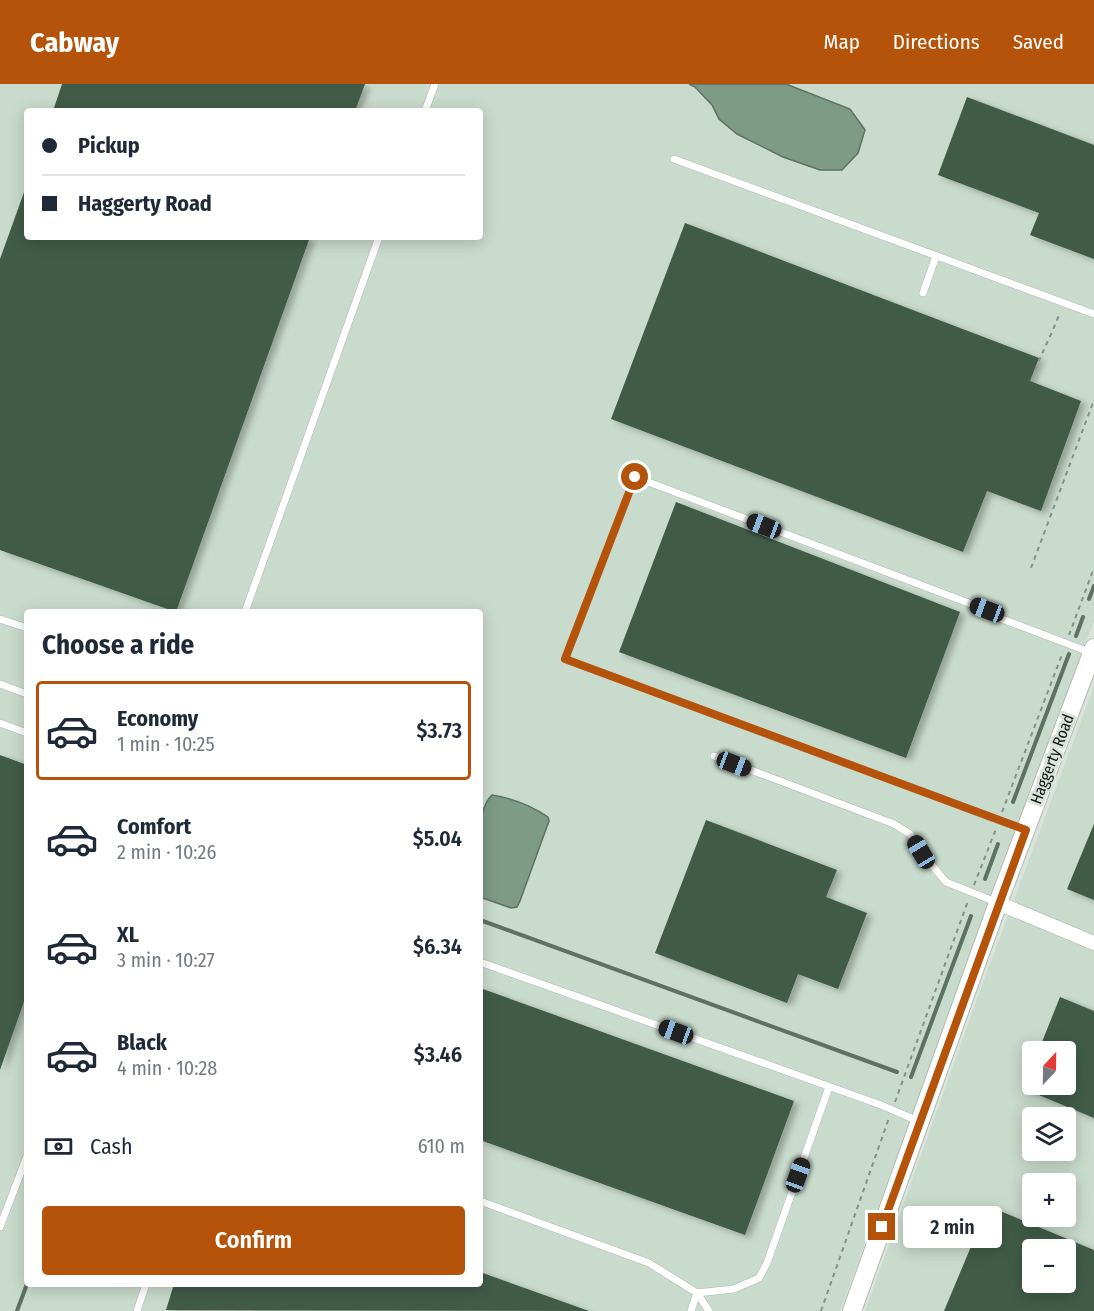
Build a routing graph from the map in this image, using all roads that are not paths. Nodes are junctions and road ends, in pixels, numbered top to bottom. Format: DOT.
graph roads {
  1 [pos="435,84"];
  2 [pos="426,108"];
  3 [pos="674,159"];
  4 [pos="378,240"];
  5 [pos="936,256"];
  6 [pos="922,293"];
  7 [pos="1094,314"];
  8 [pos="245,609"];
  9 [pos="0,619"];
  10 [pos="24,627"];
  11 [pos="1093,651"];
  12 [pos="1088,680"];
  13 [pos="0,684"];
  14 [pos="24,693"];
  15 [pos="0,723"];
  16 [pos="24,731"];
  17 [pos="714,756"];
  18 [pos="1026,830"];
  19 [pos="998,903"];
  20 [pos="1094,943"];
  21 [pos="483,963"];
  22 [pos="829,1087"];
  23 [pos="920,1122"];
  24 [pos="24,1164"];
  25 [pos="483,1202"];
  26 [pos="0,1227"];
  27 [pos="145,1287"];
  28 [pos="697,1293"];
  29 [pos="137,1311"];
  30 [pos="691,1311"];
  31 [pos="709,1311"];
  32 [pos="852,1311"];
  1 -- 2 [label="lane"];
  3 -- 5 [label="lane"];
  4 -- 8 [label="lane"];
  5 -- 6 [label="lane"];
  5 -- 7 [label="lane"];
  9 -- 10 [label="lane"];
  11 -- 12 [label="main road, Haggerty Road"];
  11 -- 18 [label="lane"];
  12 -- 18 [label="main road, Haggerty Road"];
  13 -- 14 [label="lane"];
  15 -- 16 [label="lane"];
  17 -- 19 [label="lane"];
  18 -- 19 [label="main road, Haggerty Road"];
  19 -- 20 [label="street"];
  19 -- 23 [label="main road, Haggerty Road"];
  21 -- 22 [label="lane"];
  22 -- 23 [label="lane"];
  22 -- 28 [label="lane"];
  23 -- 32 [label="main road, Haggerty Road"];
  24 -- 26 [label="lane"];
  25 -- 28 [label="lane"];
  27 -- 29 [label="lane"];
  28 -- 30 [label="lane"];
  28 -- 31 [label="lane"];
}
